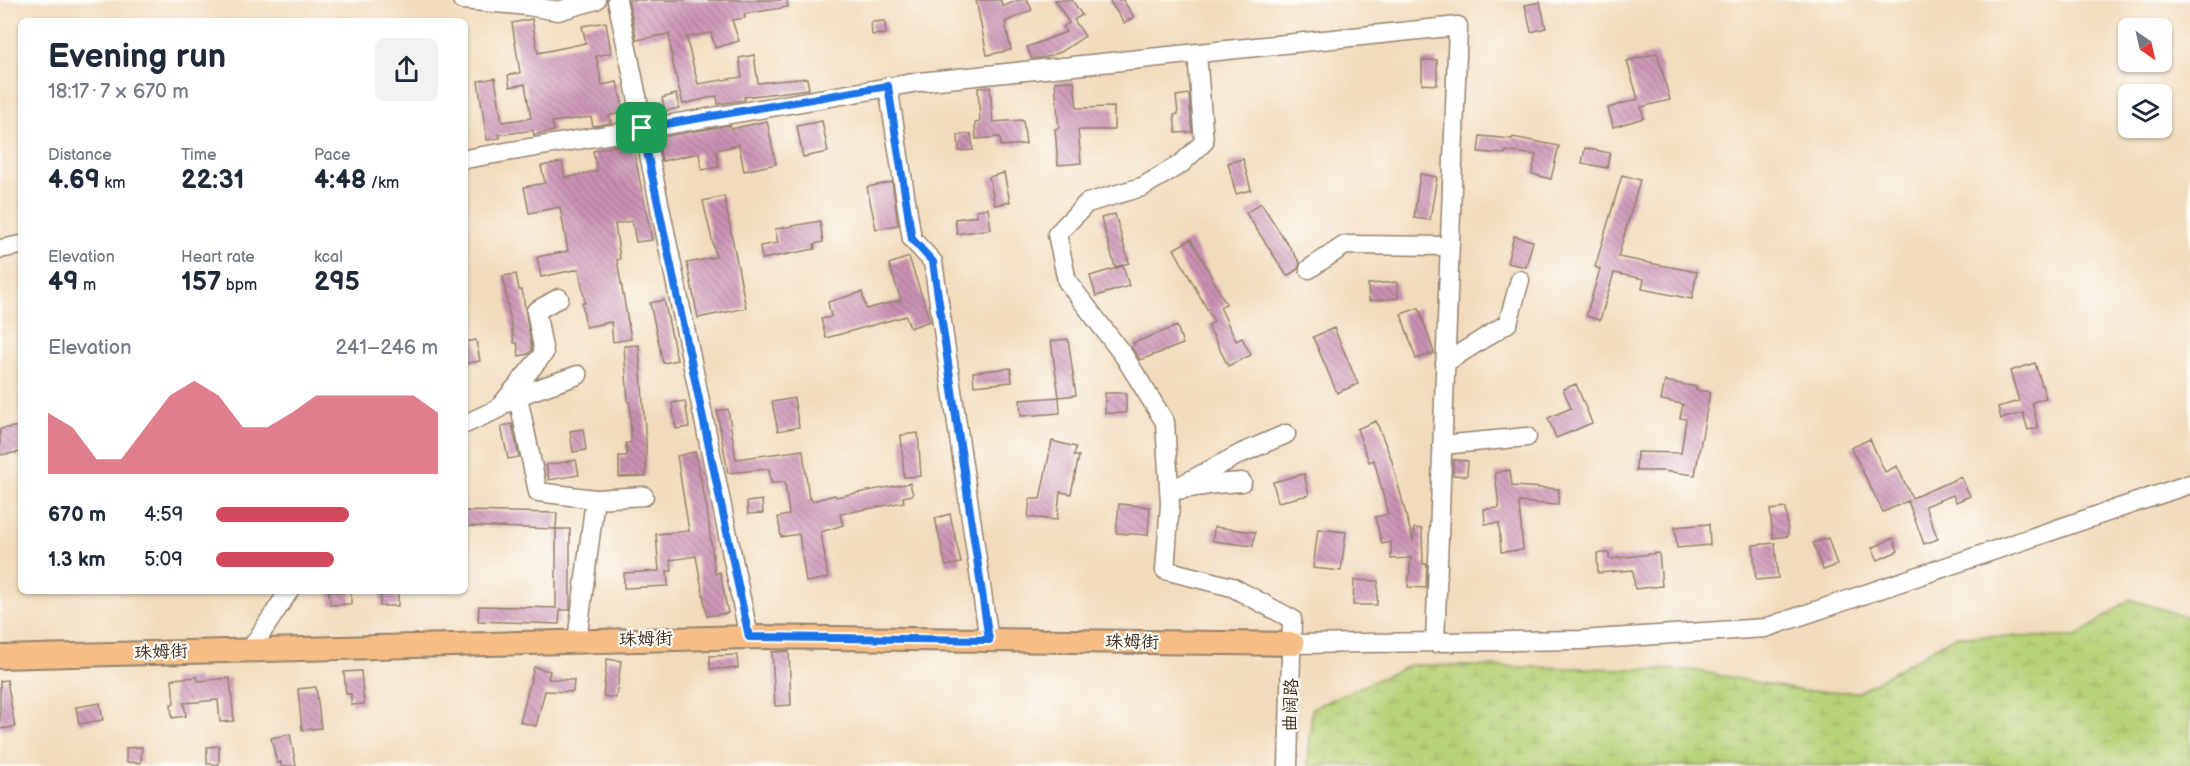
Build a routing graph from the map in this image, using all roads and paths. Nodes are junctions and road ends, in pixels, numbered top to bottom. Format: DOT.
graph roads {
  1 [pos="462,0"];
  2 [pos="596,0"];
  3 [pos="617,0"];
  4 [pos="1197,53"];
  5 [pos="888,86"];
  6 [pos="642,128"];
  7 [pos="468,158"];
  8 [pos="18,246"];
  9 [pos="1450,246"];
  10 [pos="0,249"];
  11 [pos="1309,269"];
  12 [pos="1520,280"];
  13 [pos="559,298"];
  14 [pos="1445,363"];
  15 [pos="578,375"];
  16 [pos="518,397"];
  17 [pos="498,409"];
  18 [pos="468,423"];
  19 [pos="1286,434"];
  20 [pos="1527,437"];
  21 [pos="1442,445"];
  22 [pos="1242,482"];
  23 [pos="2190,484"];
  24 [pos="1170,491"];
  25 [pos="644,496"];
  26 [pos="595,499"];
  27 [pos="287,594"];
  28 [pos="749,637"];
  29 [pos="989,640"];
  30 [pos="577,641"];
  31 [pos="1435,643"];
  32 [pos="1293,644"];
  33 [pos="250,650"];
  34 [pos="0,657"];
  35 [pos="1288,766"];
  1 -- 2 [label="street"];
  3 -- 6 [label="street"];
  4 -- 5 [label="street"];
  4 -- 9 [label="street"];
  4 -- 24 [label="street"];
  5 -- 6 [label="street"];
  5 -- 29 [label="street"];
  6 -- 7 [label="street"];
  6 -- 28 [label="street"];
  8 -- 10 [label="street"];
  9 -- 11 [label="street"];
  9 -- 14 [label="street"];
  12 -- 14 [label="street"];
  13 -- 17 [label="street"];
  14 -- 21 [label="street"];
  15 -- 16 [label="street"];
  16 -- 17 [label="street"];
  16 -- 26 [label="street"];
  17 -- 18 [label="street"];
  19 -- 24 [label="street"];
  20 -- 21 [label="street"];
  21 -- 31 [label="street"];
  22 -- 24 [label="street"];
  23 -- 31 [label="street"];
  24 -- 32 [label="street, 曲阔路"];
  25 -- 26 [label="street"];
  26 -- 30 [label="street"];
  27 -- 33 [label="street"];
  28 -- 29 [label="main road, 珠姆街"];
  28 -- 30 [label="main road, 珠姆街"];
  29 -- 32 [label="main road, 珠姆街"];
  30 -- 33 [label="main road, 珠姆街"];
  31 -- 32 [label="street"];
  32 -- 35 [label="street, 曲阔路"];
  33 -- 34 [label="main road, 珠姆街"];
}
